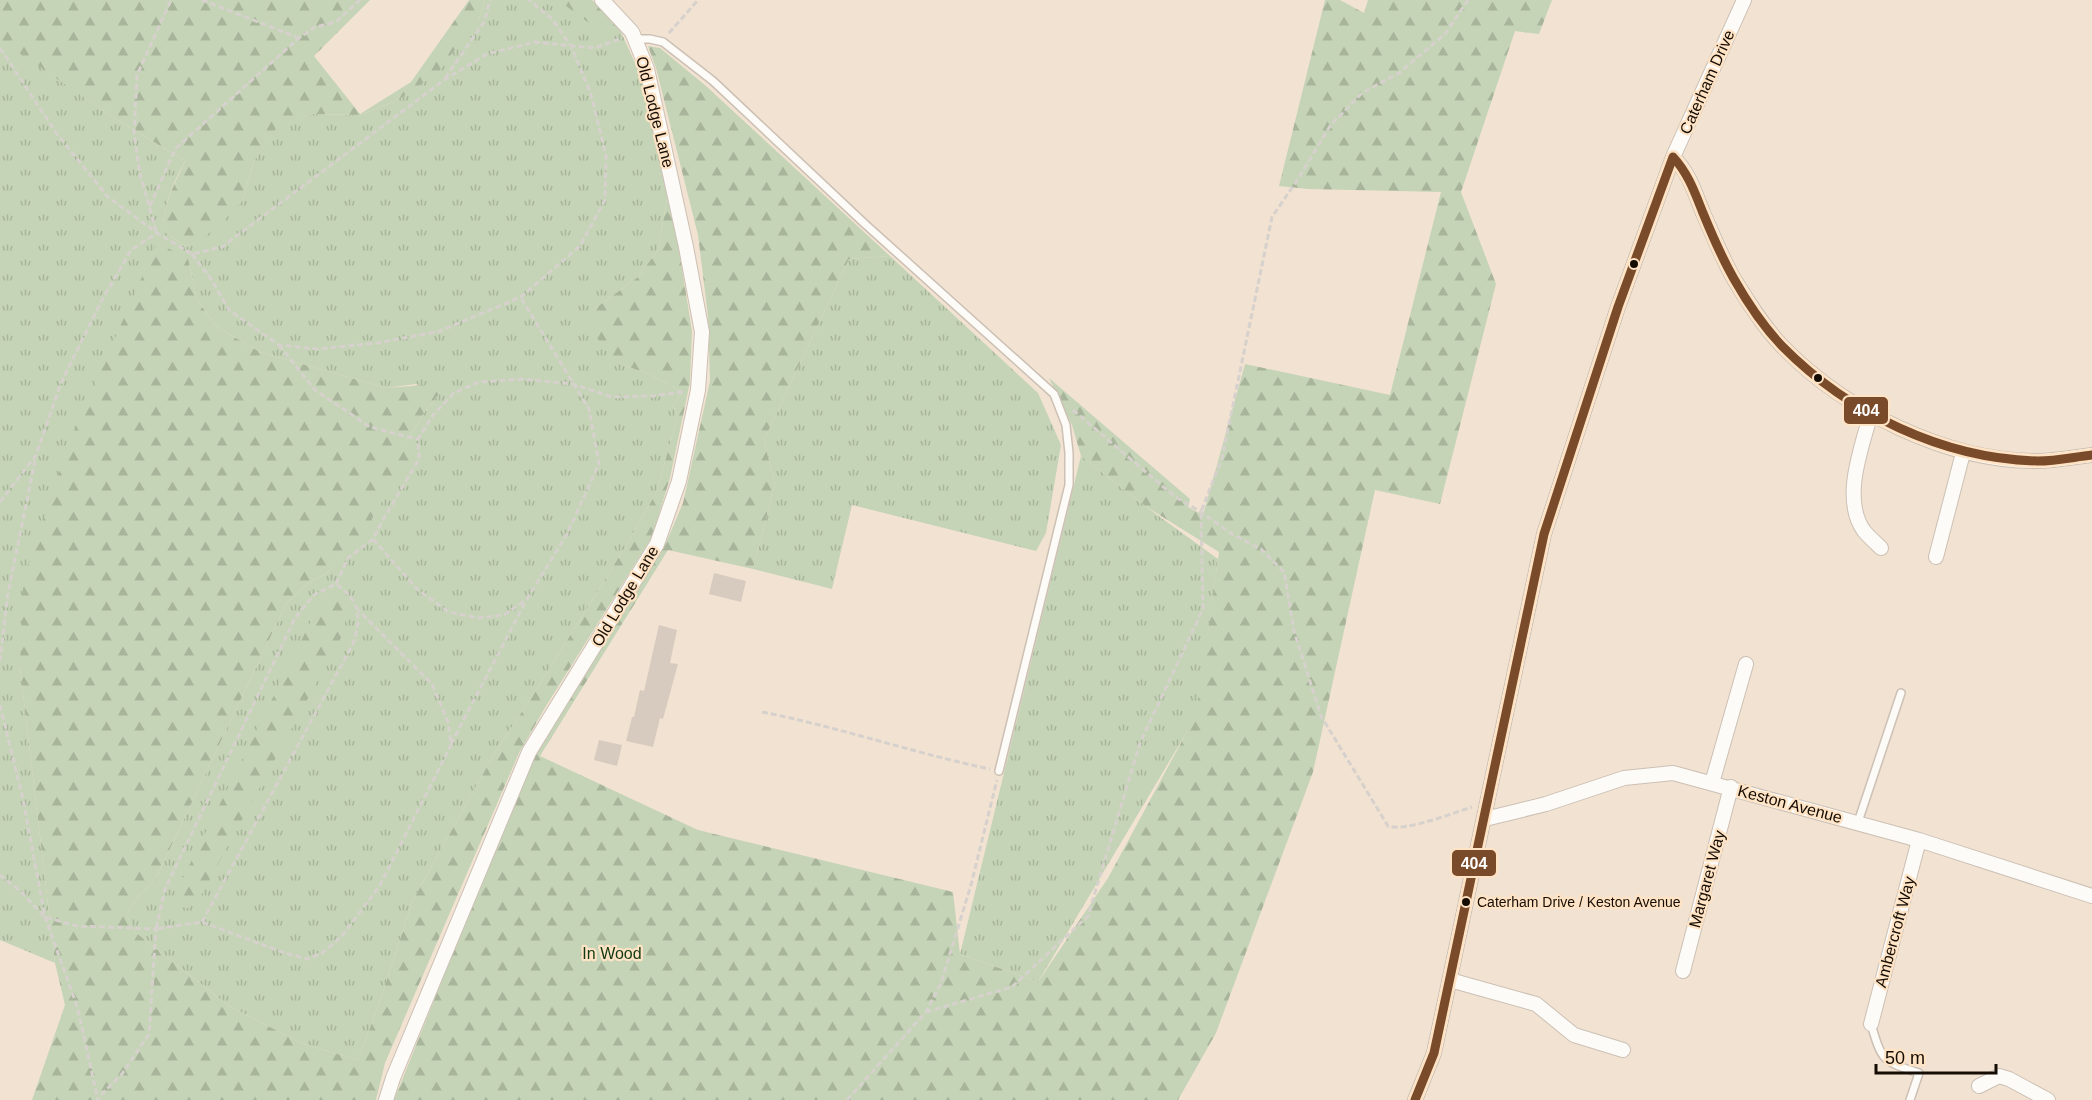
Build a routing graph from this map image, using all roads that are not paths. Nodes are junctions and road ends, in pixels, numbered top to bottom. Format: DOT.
graph roads {
  1 [pos="602,0"];
  2 [pos="1744,0"];
  3 [pos="635,39"];
  4 [pos="1673,157"];
  5 [pos="1871,413"];
  6 [pos="1963,453"];
  7 [pos="2092,455"];
  8 [pos="1881,548"];
  9 [pos="1936,557"];
  10 [pos="1746,664"];
  11 [pos="1901,693"];
  12 [pos="999,771"];
  13 [pos="1712,783"];
  14 [pos="1731,787"];
  15 [pos="1485,819"];
  16 [pos="1858,822"];
  17 [pos="1919,840"];
  18 [pos="2092,896"];
  19 [pos="1683,970"];
  20 [pos="1450,980"];
  21 [pos="1871,1024"];
  22 [pos="1623,1050"];
  23 [pos="1979,1086"];
  24 [pos="386,1100"];
  25 [pos="1415,1100"];
  26 [pos="1910,1100"];
  27 [pos="2048,1100"];
  1 -- 3 [label="street, Old Lodge Lane"];
  2 -- 4 [label="street, Caterham Drive"];
  3 -- 12 [label="lane"];
  3 -- 24 [label="street, Old Lodge Lane"];
  4 -- 5 [label="street"];
  4 -- 15 [label="street, Caterham Drive"];
  5 -- 6 [label="street"];
  5 -- 8 [label="street"];
  6 -- 7 [label="street"];
  6 -- 9 [label="street"];
  10 -- 13 [label="street"];
  11 -- 16 [label="lane"];
  13 -- 14 [label="street, Keston Avenue"];
  13 -- 15 [label="street, Keston Avenue"];
  14 -- 16 [label="street, Keston Avenue"];
  14 -- 19 [label="street, Margaret Way"];
  15 -- 20 [label="street, Caterham Drive"];
  16 -- 17 [label="street, Keston Avenue"];
  17 -- 18 [label="street, Keston Avenue"];
  17 -- 21 [label="street, Ambercroft Way"];
  20 -- 22 [label="street"];
  20 -- 25 [label="street, Caterham Drive"];
  21 -- 26 [label="lane"];
  23 -- 27 [label="street"];
}
